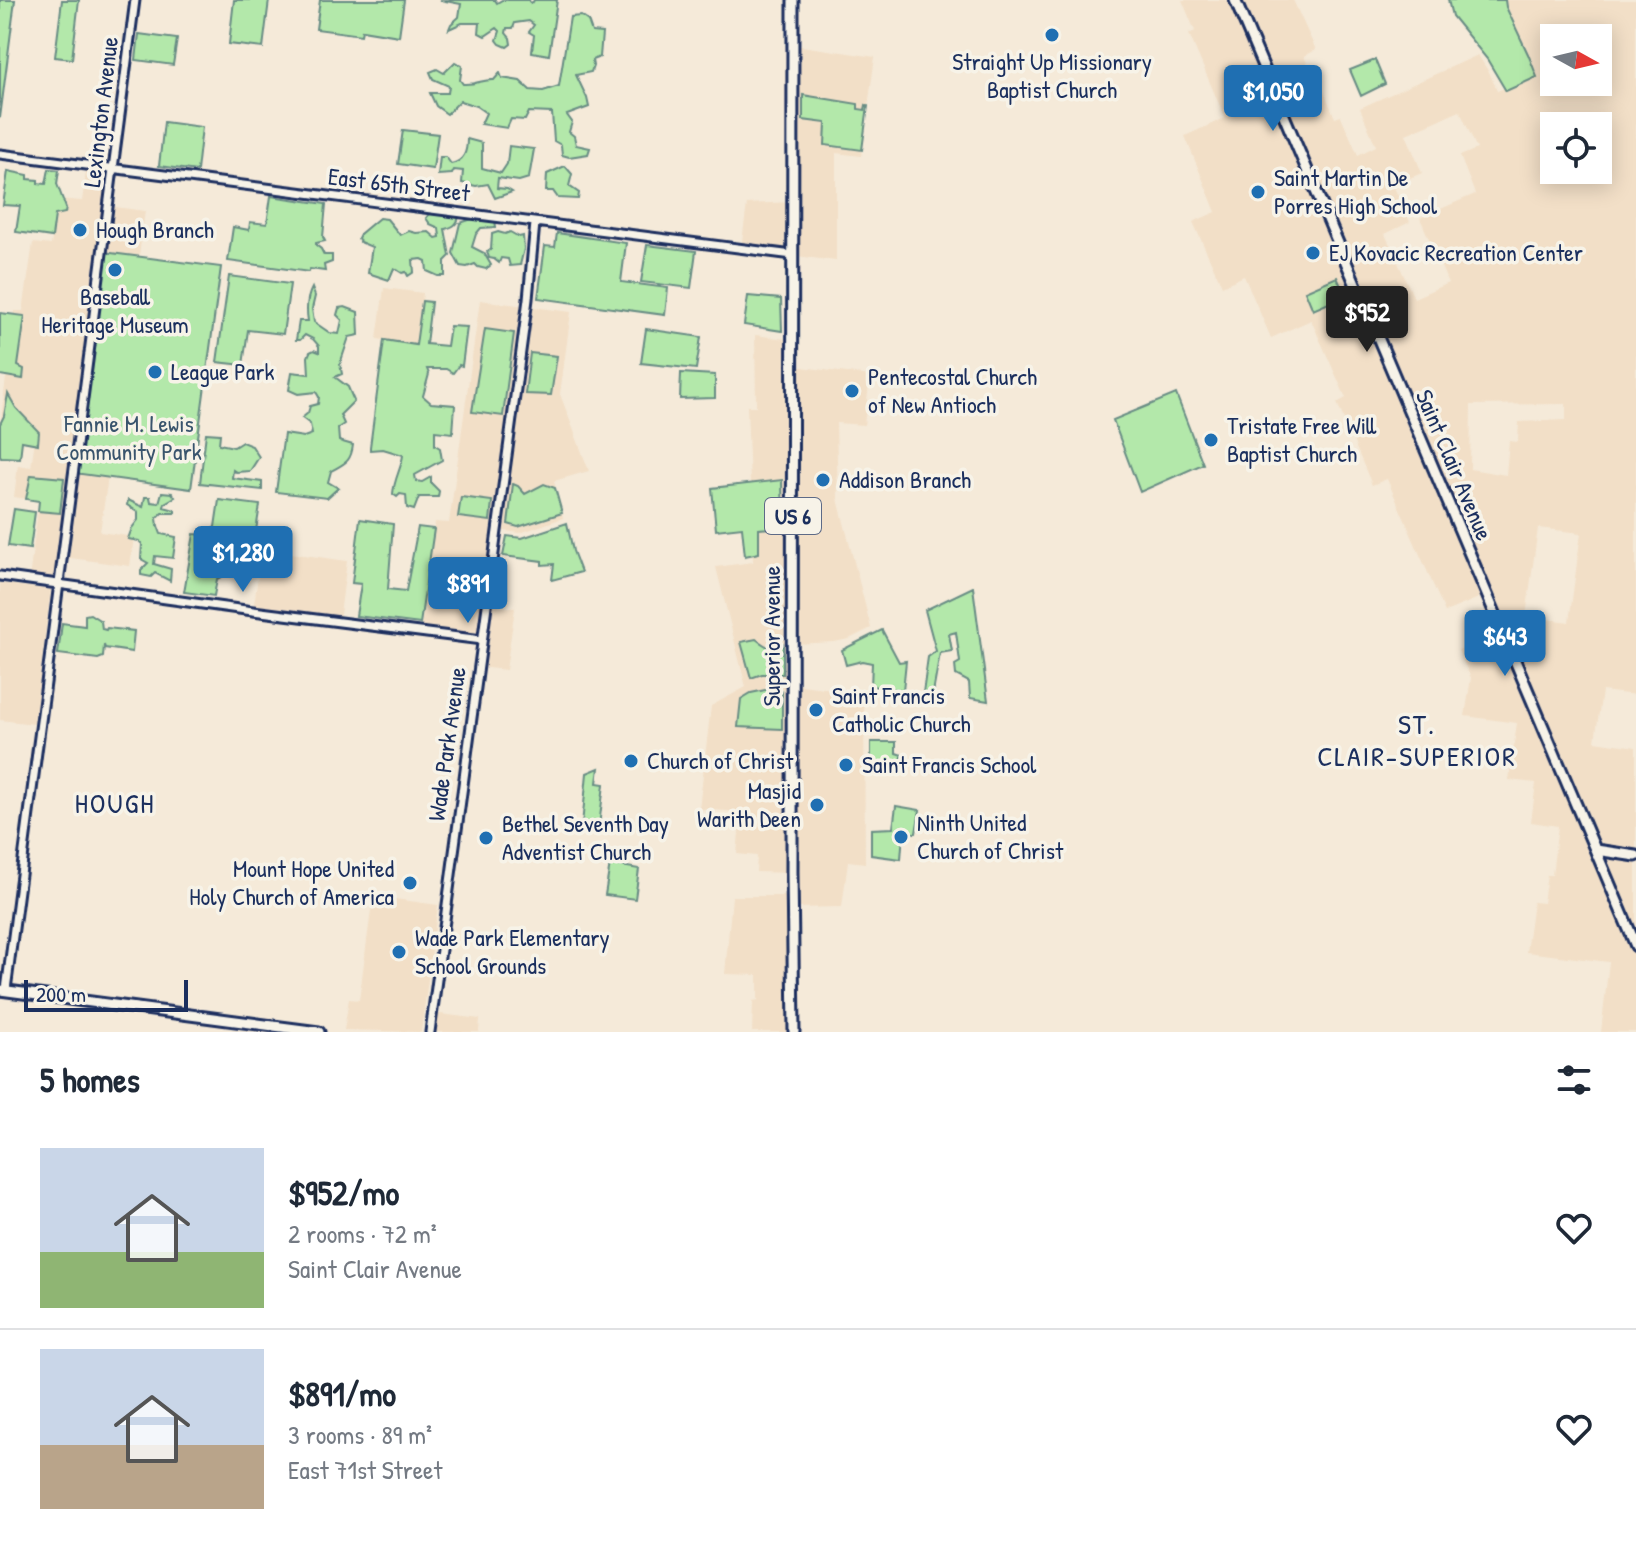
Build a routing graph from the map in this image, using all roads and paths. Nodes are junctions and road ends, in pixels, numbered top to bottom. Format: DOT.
graph roads {
  1 [pos="135,0"];
  2 [pos="793,0"];
  3 [pos="1235,0"];
  4 [pos="0,154"];
  5 [pos="114,168"];
  6 [pos="535,223"];
  7 [pos="793,255"];
  8 [pos="0,576"];
  9 [pos="60,583"];
  10 [pos="482,640"];
  11 [pos="1596,850"];
  12 [pos="1636,856"];
  13 [pos="1636,946"];
  14 [pos="3,990"];
  15 [pos="319,1032"];
  16 [pos="430,1032"];
  17 [pos="794,1032"];
  1 -- 5 [label="street, Lexington Avenue"];
  2 -- 7 [label="main road, Superior Avenue / US 6"];
  3 -- 11 [label="main road, Saint Clair Avenue"];
  4 -- 5 [label="street, East 65th Street"];
  5 -- 6 [label="street, East 65th Street"];
  5 -- 9 [label="street, Lexington Avenue"];
  6 -- 7 [label="street, East 65th Street"];
  6 -- 10 [label="street, Wade Park Avenue"];
  7 -- 17 [label="main road, Superior Avenue / US 6"];
  8 -- 9 [label="street"];
  9 -- 10 [label="street"];
  9 -- 14 [label="street, Lexington Avenue"];
  10 -- 16 [label="street, Wade Park Avenue"];
  11 -- 12 [label="main road"];
  11 -- 13 [label="main road, Saint Clair Avenue"];
  14 -- 15 [label="main road"];
}
